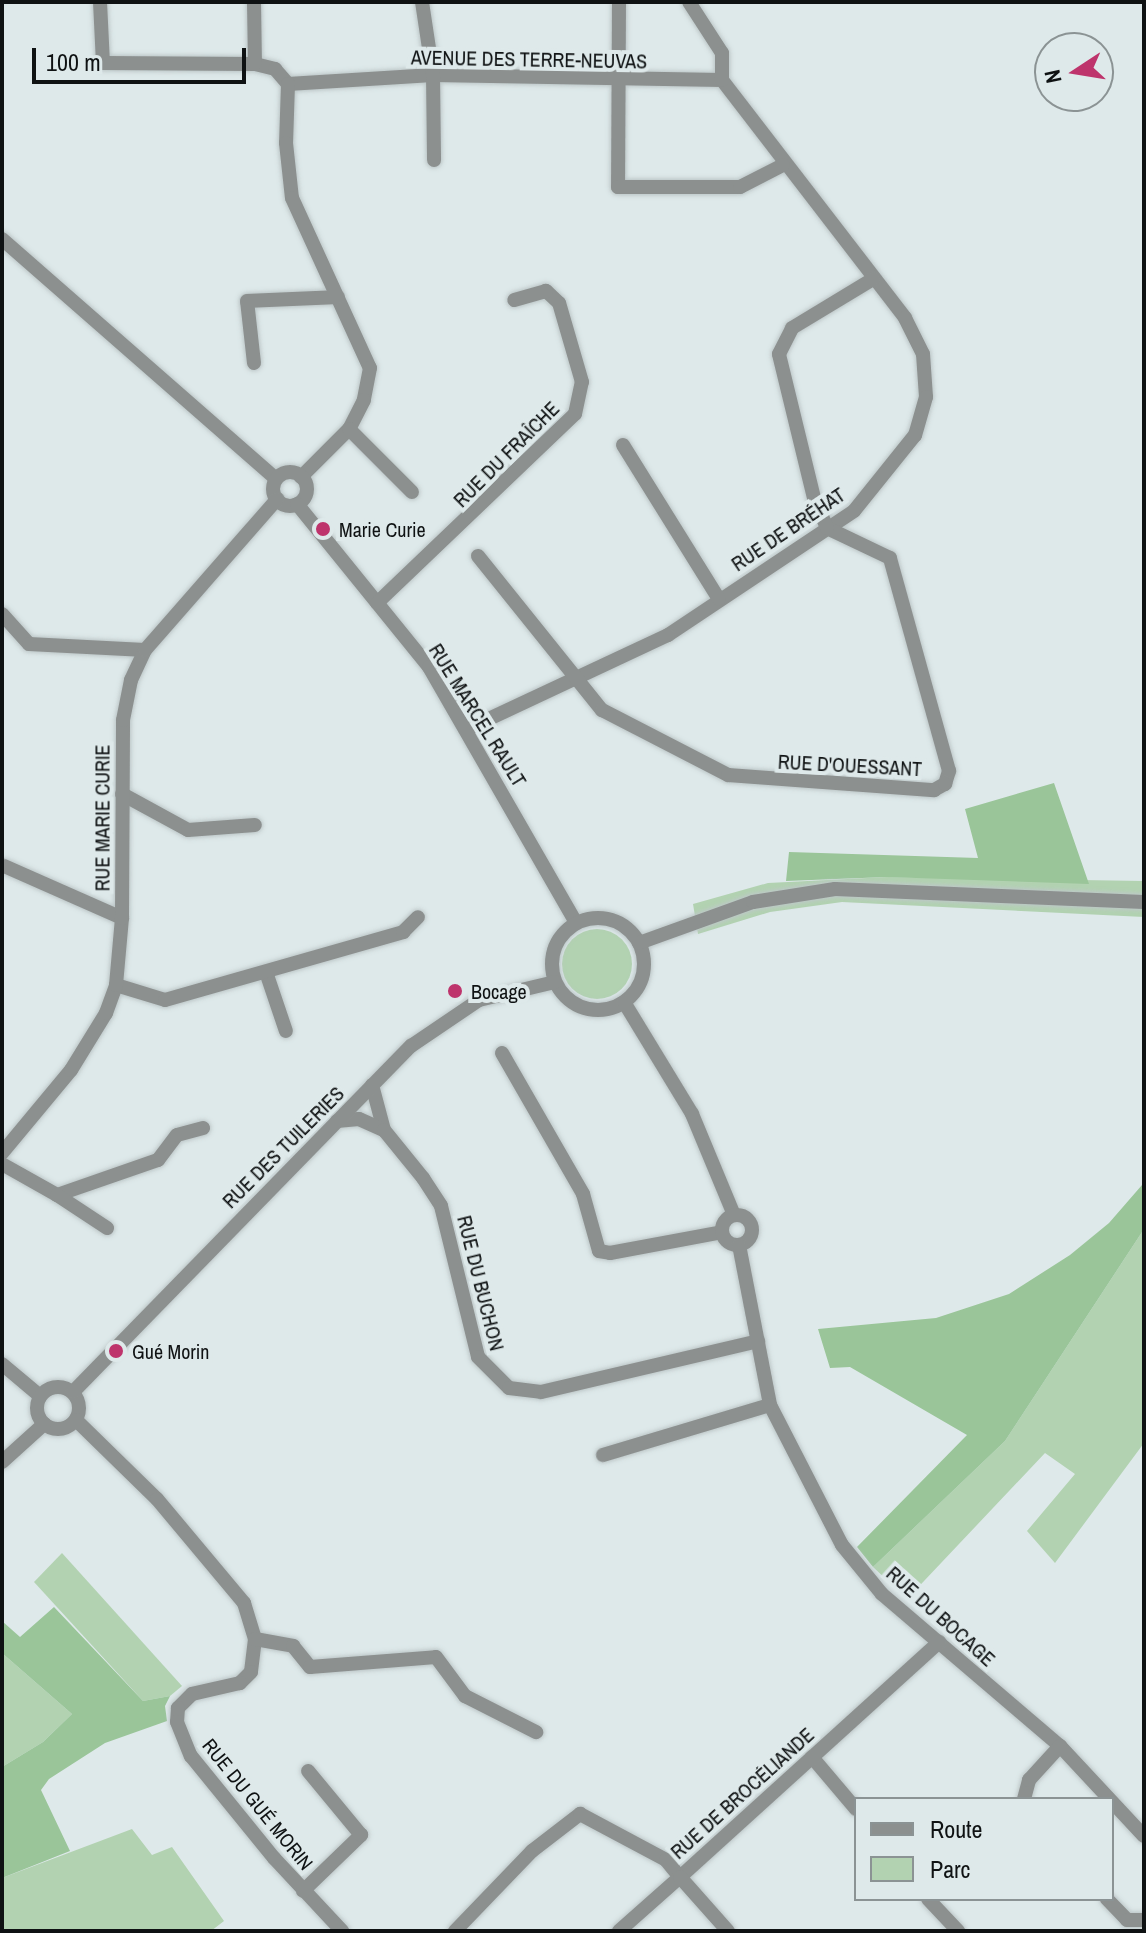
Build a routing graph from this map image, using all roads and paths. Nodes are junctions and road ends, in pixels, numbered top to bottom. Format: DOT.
graph roads {
  1 [pos="100,2"];
  2 [pos="254,2"];
  3 [pos="422,2"];
  4 [pos="619,2"];
  5 [pos="689,2"];
  6 [pos="255,64"];
  7 [pos="433,75"];
  8 [pos="618,80"];
  9 [pos="722,80"];
  10 [pos="288,84"];
  11 [pos="434,160"];
  12 [pos="783,165"];
  13 [pos="2,239"];
  14 [pos="873,279"];
  15 [pos="338,297"];
  16 [pos="514,300"];
  17 [pos="254,363"];
  18 [pos="349,429"];
  19 [pos="623,445"];
  20 [pos="301,477"];
  21 [pos="276,479"];
  22 [pos="412,492"];
  23 [pos="277,499"];
  24 [pos="297,504"];
  25 [pos="827,528"];
  26 [pos="478,556"];
  27 [pos="719,599"];
  28 [pos="377,603"];
  29 [pos="2,614"];
  30 [pos="145,650"];
  31 [pos="577,675"];
  32 [pos="467,729"];
  33 [pos="122,794"];
  34 [pos="255,825"];
  35 [pos="4,866"];
  36 [pos="1144,902"];
  37 [pos="418,917"];
  38 [pos="122,918"];
  39 [pos="576,923"];
  40 [pos="639,943"];
  41 [pos="267,975"];
  42 [pos="555,982"];
  43 [pos="116,985"];
  44 [pos="624,1002"];
  45 [pos="286,1031"];
  46 [pos="502,1053"];
  47 [pos="372,1085"];
  48 [pos="337,1121"];
  49 [pos="203,1128"];
  50 [pos="384,1130"];
  51 [pos="2,1153"];
  52 [pos="2,1164"];
  53 [pos="57,1195"];
  54 [pos="734,1215"];
  55 [pos="107,1228"];
  56 [pos="722,1232"];
  57 [pos="739,1245"];
  58 [pos="758,1341"];
  59 [pos="2,1364"];
  60 [pos="73,1392"];
  61 [pos="40,1396"];
  62 [pos="770,1405"];
  63 [pos="76,1420"];
  64 [pos="44,1424"];
  65 [pos="603,1455"];
  66 [pos="2,1462"];
  67 [pos="255,1639"];
  68 [pos="939,1642"];
  69 [pos="536,1732"];
  70 [pos="1060,1746"];
  71 [pos="812,1757"];
  72 [pos="308,1771"];
  73 [pos="1025,1797"];
  74 [pos="1108,1797"];
  75 [pos="1114,1804"];
  76 [pos="854,1807"];
  77 [pos="1144,1836"];
  78 [pos="680,1877"];
  79 [pos="303,1891"];
  80 [pos="930,1901"];
  81 [pos="1109,1901"];
  82 [pos="1144,1920"];
  83 [pos="342,1931"];
  84 [pos="455,1931"];
  85 [pos="619,1931"];
  86 [pos="728,1931"];
  87 [pos="958,1931"];
  1 -- 6 [label="street"];
  2 -- 6 [label="street"];
  3 -- 7 [label="street"];
  4 -- 8 [label="street"];
  5 -- 9 [label="street"];
  6 -- 10 [label="street"];
  7 -- 8 [label="street, AVENUE DES TERRE-NEUVAS"];
  7 -- 10 [label="street, AVENUE DES TERRE-NEUVAS"];
  7 -- 11 [label="street"];
  8 -- 9 [label="street, AVENUE DES TERRE-NEUVAS"];
  8 -- 12 [label="street"];
  9 -- 12 [label="street"];
  10 -- 15 [label="street"];
  12 -- 14 [label="street, RUE DE BRÉHAT"];
  13 -- 21 [label="street"];
  14 -- 25 [label="street, RUE DE BRÉHAT"];
  14 -- 25 [label="street"];
  15 -- 17 [label="street"];
  15 -- 18 [label="street"];
  16 -- 28 [label="street, RUE DU FRAÎCHE"];
  18 -- 20 [label="street"];
  18 -- 22 [label="street"];
  19 -- 27 [label="street"];
  20 -- 21 [label="street"];
  20 -- 24 [label="street"];
  21 -- 23 [label="street"];
  23 -- 24 [label="street"];
  23 -- 30 [label="street, RUE MARIE CURIE"];
  24 -- 28 [label="street, RUE MARCEL RAULT"];
  25 -- 27 [label="street, RUE DE BRÉHAT"];
  25 -- 31 [label="street, RUE D'OUESSANT"];
  26 -- 31 [label="street, RUE D'OUESSANT"];
  27 -- 31 [label="street, RUE DE BRÉHAT"];
  28 -- 32 [label="street, RUE MARCEL RAULT"];
  29 -- 30 [label="street"];
  30 -- 33 [label="street, RUE MARIE CURIE"];
  31 -- 32 [label="street, RUE DE BRÉHAT"];
  32 -- 39 [label="street, RUE MARCEL RAULT"];
  33 -- 34 [label="street"];
  33 -- 38 [label="street, RUE MARIE CURIE"];
  35 -- 38 [label="street"];
  36 -- 40 [label="street"];
  37 -- 41 [label="street"];
  38 -- 43 [label="street, RUE MARIE CURIE"];
  39 -- 40 [label="street"];
  39 -- 42 [label="street"];
  40 -- 44 [label="street"];
  41 -- 43 [label="street"];
  41 -- 45 [label="street"];
  42 -- 44 [label="street"];
  42 -- 47 [label="street, RUE DES TUILERIES"];
  43 -- 51 [label="street, RUE MARIE CURIE"];
  44 -- 54 [label="street"];
  46 -- 56 [label="street"];
  47 -- 48 [label="street, RUE DES TUILERIES"];
  47 -- 50 [label="street, RUE DU BUCHON"];
  48 -- 50 [label="street"];
  48 -- 60 [label="street, RUE DES TUILERIES"];
  49 -- 53 [label="street"];
  50 -- 58 [label="street, RUE DU BUCHON"];
  52 -- 53 [label="street"];
  53 -- 55 [label="street"];
  54 -- 56 [label="street"];
  54 -- 57 [label="street"];
  56 -- 57 [label="street"];
  57 -- 58 [label="street, RUE DU BOCAGE"];
  58 -- 62 [label="street, RUE DU BOCAGE"];
  59 -- 61 [label="street"];
  60 -- 61 [label="street"];
  60 -- 63 [label="street"];
  61 -- 64 [label="street"];
  62 -- 65 [label="street"];
  62 -- 68 [label="street, RUE DU BOCAGE"];
  63 -- 64 [label="street"];
  63 -- 67 [label="street"];
  64 -- 66 [label="street"];
  67 -- 69 [label="street"];
  67 -- 79 [label="street, RUE DU GUÉ MORIN"];
  68 -- 70 [label="street, RUE DU BOCAGE"];
  68 -- 71 [label="street, RUE DE BROCÉLIANDE"];
  70 -- 73 [label="street"];
  70 -- 74 [label="street, RUE DU BOCAGE"];
  71 -- 76 [label="street"];
  71 -- 78 [label="street, RUE DE BROCÉLIANDE"];
  72 -- 79 [label="street"];
  75 -- 77 [label="street, RUE DU BOCAGE"];
  78 -- 84 [label="street, RUE DE BROCÉLIANDE"];
  78 -- 85 [label="street"];
  78 -- 86 [label="street"];
  79 -- 83 [label="street, RUE DU GUÉ MORIN"];
  80 -- 87 [label="street"];
  81 -- 82 [label="street"];
}
